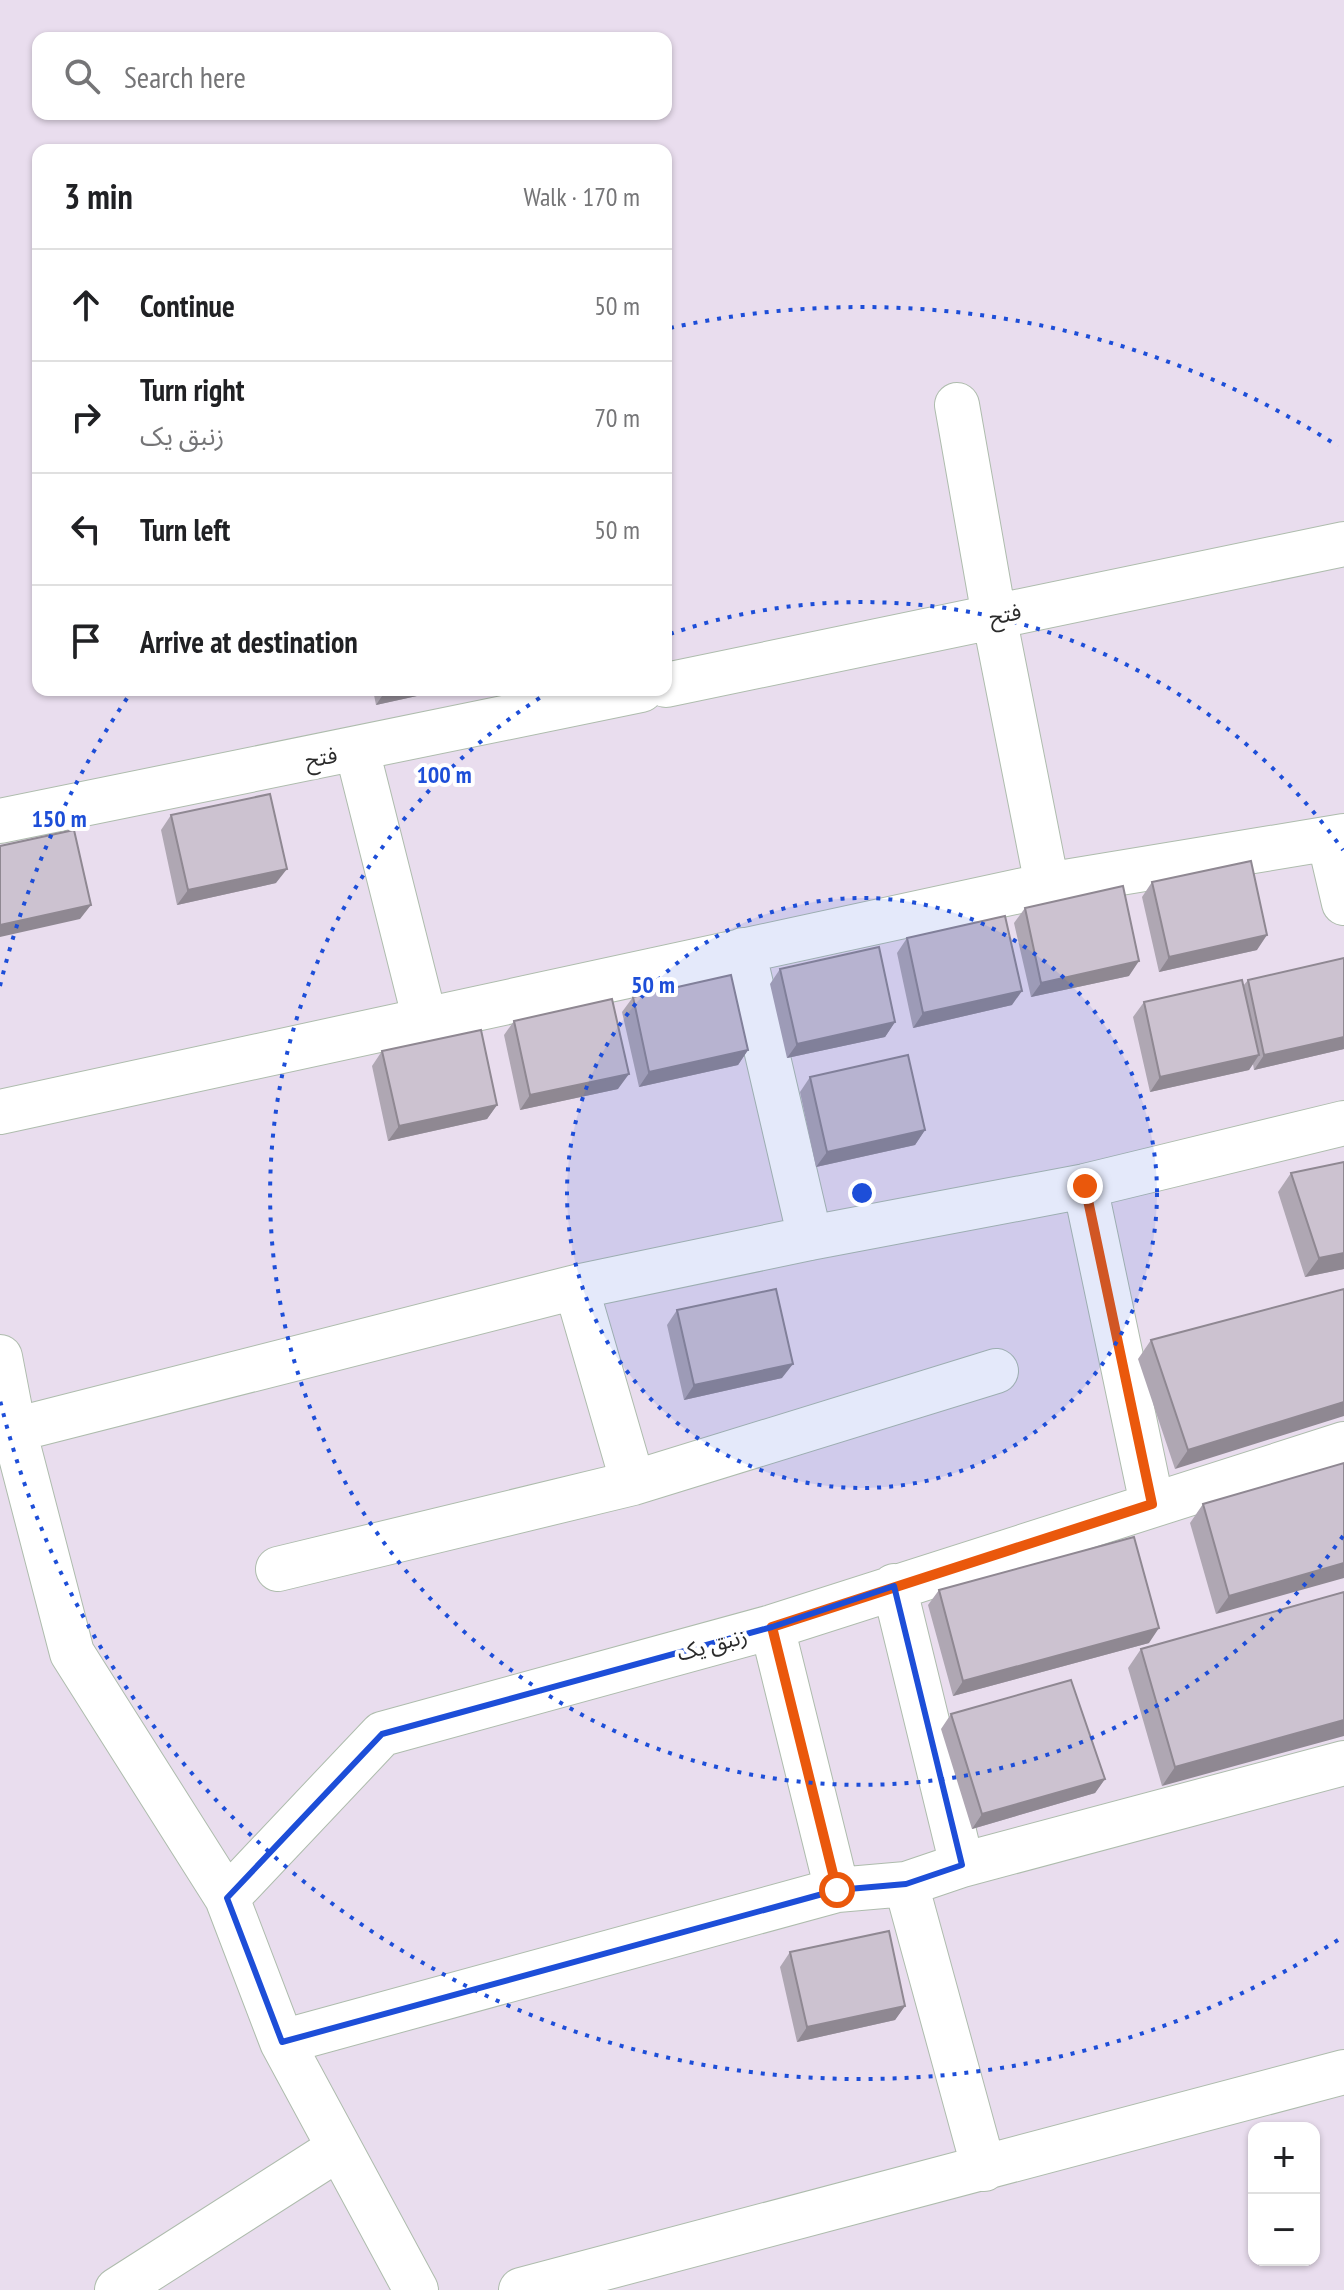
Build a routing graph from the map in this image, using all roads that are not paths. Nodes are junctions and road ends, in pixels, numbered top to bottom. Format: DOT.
graph roads {
  1 [pos="957,405"];
  2 [pos="1344,544"];
  3 [pos="994,616"];
  4 [pos="672,684"];
  5 [pos="613,696"];
  6 [pos="357,750"];
  7 [pos="0,821"];
  8 [pos="1336,837"];
  9 [pos="1047,885"];
  10 [pos="1344,903"];
  11 [pos="743,950"];
  12 [pos="425,1020"];
  13 [pos="0,1112"];
  14 [pos="1344,1123"];
  15 [pos="1085,1186"];
  16 [pos="810,1238"];
  17 [pos="576,1287"];
  18 [pos="0,1357"];
  19 [pos="996,1371"];
  20 [pos="7,1434"];
  21 [pos="1344,1444"];
  22 [pos="633,1483"];
  23 [pos="1152,1504"];
  24 [pos="278,1569"];
  25 [pos="894,1586"];
  26 [pos="772,1627"];
  27 [pos="1344,1763"];
  28 [pos="962,1865"];
  29 [pos="906,1884"];
  30 [pos="837,1890"];
  31 [pos="227,1898"];
  32 [pos="282,2042"];
  33 [pos="1344,2072"];
  34 [pos="339,2148"];
  35 [pos="984,2169"];
  36 [pos="117,2290"];
  37 [pos="415,2290"];
  38 [pos="521,2290"];
  1 -- 3 [label="street"];
  2 -- 3 [label="street, فتح"];
  3 -- 4 [label="street, فتح"];
  3 -- 9 [label="street"];
  5 -- 6 [label="street, فتح"];
  6 -- 7 [label="street, فتح"];
  6 -- 12 [label="street"];
  8 -- 9 [label="street"];
  8 -- 10 [label="street"];
  9 -- 11 [label="street"];
  11 -- 12 [label="street"];
  11 -- 16 [label="street"];
  12 -- 13 [label="street"];
  14 -- 15 [label="street"];
  15 -- 16 [label="street"];
  15 -- 23 [label="street"];
  16 -- 17 [label="street"];
  17 -- 20 [label="street"];
  17 -- 22 [label="street"];
  18 -- 20 [label="street"];
  19 -- 22 [label="street"];
  20 -- 31 [label="street"];
  21 -- 23 [label="street, زنبق یک"];
  22 -- 24 [label="street"];
  23 -- 25 [label="street, زنبق یک"];
  25 -- 26 [label="street, زنبق یک"];
  25 -- 28 [label="street"];
  26 -- 30 [label="street"];
  26 -- 31 [label="street, زنبق یک"];
  27 -- 28 [label="street"];
  28 -- 29 [label="street"];
  29 -- 30 [label="street"];
  29 -- 35 [label="street"];
  30 -- 32 [label="street"];
  31 -- 32 [label="street"];
  32 -- 34 [label="street"];
  33 -- 35 [label="street"];
  34 -- 36 [label="street"];
  34 -- 37 [label="street"];
  35 -- 38 [label="street"];
}
